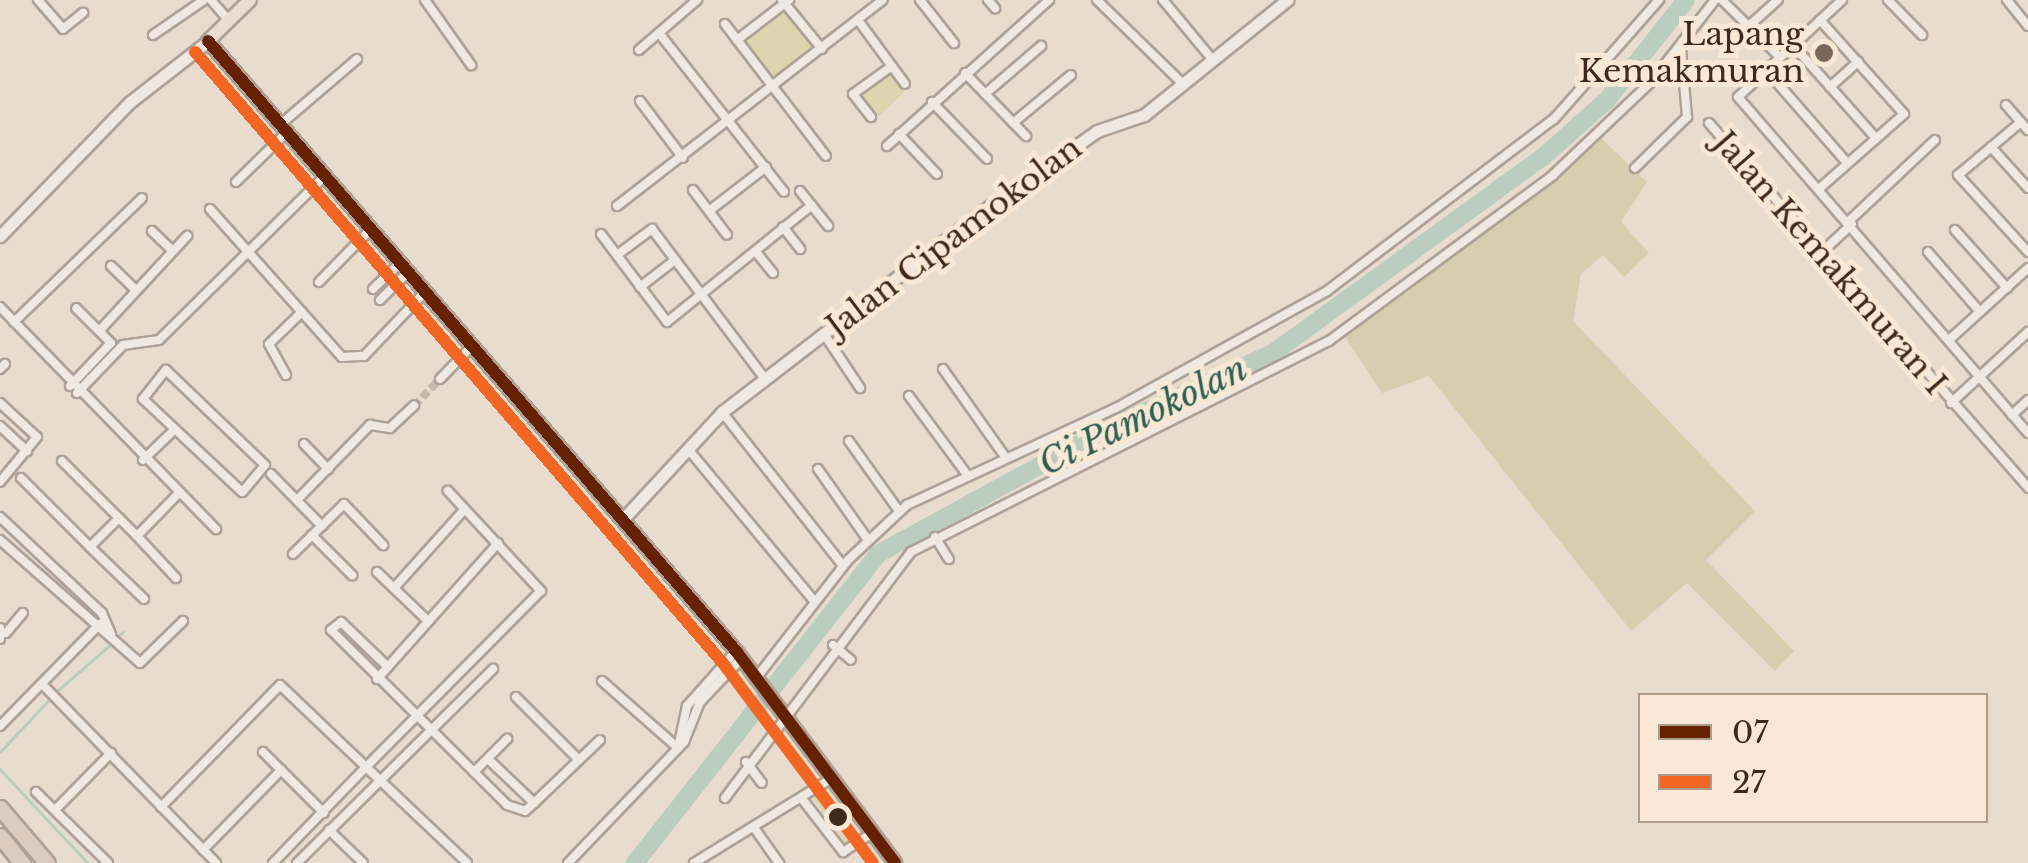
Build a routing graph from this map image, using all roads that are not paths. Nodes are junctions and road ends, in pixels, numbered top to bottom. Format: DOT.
graph roads {
  1 [pos="38,0"];
  2 [pos="208,0"];
  3 [pos="250,0"];
  4 [pos="425,0"];
  5 [pos="697,0"];
  6 [pos="882,0"];
  7 [pos="920,0"];
  8 [pos="1049,0"];
  9 [pos="1098,0"];
  10 [pos="1163,0"];
  11 [pos="1288,0"];
  12 [pos="1659,0"];
  13 [pos="1778,0"];
  14 [pos="1842,0"];
  15 [pos="1888,0"];
  16 [pos="2006,0"];
  17 [pos="785,1"];
  18 [pos="1720,1"];
  19 [pos="83,13"];
  20 [pos="858,20"];
  21 [pos="1820,20"];
  22 [pos="229,21"];
  23 [pos="724,24"];
  24 [pos="1751,24"];
  25 [pos="2028,26"];
  26 [pos="659,33"];
  27 [pos="1922,35"];
  28 [pos="154,36"];
  29 [pos="208,40"];
  30 [pos="737,40"];
  31 [pos="954,43"];
  32 [pos="1792,45"];
  33 [pos="1041,46"];
  34 [pos="1680,49"];
  35 [pos="639,50"];
  36 [pos="822,50"];
  37 [pos="1209,55"];
  38 [pos="1780,56"];
  39 [pos="357,60"];
  40 [pos="1858,62"];
  41 [pos="471,65"];
  42 [pos="892,66"];
  43 [pos="1766,70"];
  44 [pos="965,73"];
  45 [pos="1071,75"];
  46 [pos="1178,79"];
  47 [pos="905,84"];
  48 [pos="1830,86"];
  49 [pos="774,88"];
  50 [pos="985,94"];
  51 [pos="640,101"];
  52 [pos="932,102"];
  53 [pos="2006,105"];
  54 [pos="872,117"];
  55 [pos="730,120"];
  56 [pos="2020,122"];
  57 [pos="1014,123"];
  58 [pos="1709,123"];
  59 [pos="283,129"];
  60 [pos="2028,130"];
  61 [pos="898,134"];
  62 [pos="1026,136"];
  63 [pos="1876,138"];
  64 [pos="1935,140"];
  65 [pos="887,146"];
  66 [pos="1991,147"];
  67 [pos="826,156"];
  68 [pos="683,158"];
  69 [pos="987,159"];
  70 [pos="1847,163"];
  71 [pos="766,167"];
  72 [pos="1634,168"];
  73 [pos="937,174"];
  74 [pos="324,177"];
  75 [pos="236,182"];
  76 [pos="1820,188"];
  77 [pos="2028,188"];
  78 [pos="692,190"];
  79 [pos="800,190"];
  80 [pos="784,192"];
  81 [pos="142,198"];
  82 [pos="812,205"];
  83 [pos="617,206"];
  84 [pos="210,209"];
  85 [pos="709,211"];
  86 [pos="1850,222"];
  87 [pos="828,226"];
  88 [pos="784,227"];
  89 [pos="370,230"];
  90 [pos="1955,230"];
  91 [pos="152,231"];
  92 [pos="1,233"];
  93 [pos="600,234"];
  94 [pos="727,235"];
  95 [pos="187,236"];
  96 [pos="800,249"];
  97 [pos="173,252"];
  98 [pos="756,252"];
  99 [pos="1822,252"];
  100 [pos="1928,252"];
  101 [pos="2028,252"];
  102 [pos="248,254"];
  103 [pos="616,255"];
  104 [pos="675,260"];
  105 [pos="111,266"];
  106 [pos="403,268"];
  107 [pos="2028,268"];
  108 [pos="773,273"];
  109 [pos="319,282"];
  110 [pos="640,287"];
  111 [pos="373,288"];
  112 [pos="2007,288"];
  113 [pos="136,290"];
  114 [pos="424,292"];
  115 [pos="702,295"];
  116 [pos="380,300"];
  117 [pos="0,307"];
  118 [pos="76,308"];
  119 [pos="302,312"];
  120 [pos="1980,312"];
  121 [pos="14,322"];
  122 [pos="101,328"];
  123 [pos="2028,332"];
  124 [pos="824,334"];
  125 [pos="1949,340"];
  126 [pos="472,346"];
  127 [pos="943,370"];
  128 [pos="286,376"];
  129 [pos="1980,376"];
  130 [pos="440,379"];
  131 [pos="765,379"];
  132 [pos="860,388"];
  133 [pos="74,390"];
  134 [pos="908,396"];
  135 [pos="2028,400"];
  136 [pos="1951,403"];
  137 [pos="0,404"];
  138 [pos="414,406"];
  139 [pos="722,412"];
  140 [pos="2012,415"];
  141 [pos="0,426"];
  142 [pos="174,430"];
  143 [pos="2028,433"];
  144 [pos="849,441"];
  145 [pos="304,444"];
  146 [pos="688,448"];
  147 [pos="27,450"];
  148 [pos="1006,458"];
  149 [pos="143,460"];
  150 [pos="62,461"];
  151 [pos="328,468"];
  152 [pos="818,470"];
  153 [pos="272,474"];
  154 [pos="968,476"];
  155 [pos="21,478"];
  156 [pos="0,482"];
  157 [pos="2028,488"];
  158 [pos="448,491"];
  159 [pos="178,494"];
  160 [pos="297,500"];
  161 [pos="466,509"];
  162 [pos="899,512"];
  163 [pos="618,514"];
  164 [pos="119,518"];
  165 [pos="2,522"];
  166 [pos="322,526"];
  167 [pos="216,529"];
  168 [pos="312,535"];
  169 [pos="137,536"];
  170 [pos="935,537"];
  171 [pos="0,540"];
  172 [pos="868,540"];
  173 [pos="498,543"];
  174 [pos="384,546"];
  175 [pos="90,547"];
  176 [pos="293,554"];
  177 [pos="949,559"];
  178 [pos="843,566"];
  179 [pos="377,572"];
  180 [pos="352,576"];
  181 [pos="176,578"];
  182 [pos="394,588"];
  183 [pos="144,600"];
  184 [pos="814,601"];
  185 [pos="23,613"];
  186 [pos="106,618"];
  187 [pos="183,621"];
  188 [pos="428,622"];
  189 [pos="96,627"];
  190 [pos="2,634"];
  191 [pos="111,634"];
  192 [pos="833,645"];
  193 [pos="739,655"];
  194 [pos="851,660"];
  195 [pos="388,667"];
  196 [pos="493,669"];
  197 [pos="377,679"];
  198 [pos="759,680"];
  199 [pos="602,681"];
  200 [pos="44,686"];
  201 [pos="516,697"];
  202 [pos="783,712"];
  203 [pos="419,718"];
  204 [pos="0,726"];
  205 [pos="431,730"];
  206 [pos="507,740"];
  207 [pos="600,740"];
  208 [pos="678,748"];
  209 [pos="111,752"];
  210 [pos="263,752"];
  211 [pos="488,760"];
  212 [pos="579,760"];
  213 [pos="746,762"];
  214 [pos="281,770"];
  215 [pos="474,772"];
  216 [pos="373,774"];
  217 [pos="829,780"];
  218 [pos="762,782"];
  219 [pos="36,792"];
  220 [pos="725,798"];
  221 [pos="802,800"];
  222 [pos="534,803"];
  223 [pos="161,807"];
  224 [pos="0,808"];
  225 [pos="55,810"];
  226 [pos="324,813"];
  227 [pos="755,829"];
  228 [pos="329,830"];
  229 [pos="868,835"];
  230 [pos="0,836"];
  231 [pos="203,850"];
  232 [pos="701,862"];
  233 [pos="22,863"];
  234 [pos="46,863"];
  235 [pos="108,863"];
  236 [pos="216,863"];
  237 [pos="273,863"];
  238 [pos="297,863"];
  239 [pos="364,863"];
  240 [pos="467,863"];
  241 [pos="568,863"];
  242 [pos="778,863"];
  243 [pos="895,863"];
  1 -- 19 [label="street"];
  2 -- 22 [label="street"];
  2 -- 28 [label="street"];
  3 -- 22 [label="main road"];
  4 -- 41 [label="street"];
  5 -- 26 [label="street"];
  6 -- 20 [label="street"];
  7 -- 31 [label="street"];
  8 -- 44 [label="street"];
  9 -- 46 [label="street"];
  10 -- 37 [label="street"];
  11 -- 37 [label="street, Jalan Cipamokolan"];
  12 -- 148 [label="street"];
  13 -- 24 [label="street"];
  14 -- 21 [label="street"];
  15 -- 27 [label="street"];
  16 -- 25 [label="street"];
  17 -- 30 [label="street"];
  17 -- 36 [label="street"];
  18 -- 24 [label="street"];
  18 -- 34 [label="street"];
  20 -- 36 [label="street"];
  20 -- 42 [label="street"];
  21 -- 32 [label="street"];
  21 -- 40 [label="street"];
  22 -- 29 [label="main road"];
  23 -- 30 [label="street"];
  24 -- 38 [label="street"];
  26 -- 35 [label="street"];
  26 -- 55 [label="street"];
  29 -- 59 [label="main road"];
  29 -- 92 [label="street"];
  30 -- 49 [label="street"];
  32 -- 38 [label="street"];
  32 -- 48 [label="street"];
  33 -- 50 [label="street"];
  34 -- 72 [label="street"];
  34 -- 170 [label="street"];
  36 -- 49 [label="street"];
  37 -- 46 [label="street, Jalan Cipamokolan"];
  38 -- 43 [label="street"];
  39 -- 59 [label="street"];
  40 -- 48 [label="street"];
  40 -- 63 [label="street"];
  42 -- 47 [label="street"];
  42 -- 54 [label="street"];
  43 -- 70 [label="street"];
  43 -- 76 [label="street"];
  44 -- 50 [label="street"];
  44 -- 52 [label="street"];
  45 -- 57 [label="street"];
  46 -- 124 [label="street, Jalan Cipamokolan"];
  48 -- 63 [label="street"];
  49 -- 55 [label="street"];
  49 -- 67 [label="street"];
  50 -- 57 [label="street"];
  51 -- 68 [label="street"];
  52 -- 61 [label="street"];
  52 -- 69 [label="street"];
  53 -- 56 [label="street"];
  55 -- 68 [label="street"];
  55 -- 71 [label="street"];
  56 -- 60 [label="street"];
  56 -- 66 [label="street"];
  57 -- 62 [label="street"];
  58 -- 99 [label="street, Jalan Kemakmuran I"];
  59 -- 74 [label="main road"];
  59 -- 75 [label="street"];
  61 -- 65 [label="street"];
  61 -- 73 [label="street"];
  63 -- 70 [label="street"];
  64 -- 86 [label="street"];
  66 -- 77 [label="street"];
  66 -- 101 [label="street"];
  68 -- 83 [label="street"];
  70 -- 76 [label="street"];
  71 -- 80 [label="street"];
  71 -- 85 [label="street"];
  74 -- 89 [label="main road"];
  74 -- 102 [label="street"];
  76 -- 86 [label="street"];
  78 -- 85 [label="street"];
  79 -- 82 [label="street"];
  81 -- 121 [label="street"];
  82 -- 87 [label="street"];
  82 -- 88 [label="street"];
  84 -- 102 [label="street"];
  85 -- 94 [label="street"];
  86 -- 99 [label="street"];
  86 -- 125 [label="street"];
  88 -- 96 [label="street"];
  88 -- 98 [label="street"];
  89 -- 106 [label="main road"];
  89 -- 109 [label="street"];
  90 -- 112 [label="street"];
  91 -- 97 [label="street"];
  93 -- 103 [label="street"];
  95 -- 97 [label="street"];
  97 -- 113 [label="street"];
  98 -- 108 [label="street"];
  98 -- 115 [label="street"];
  99 -- 136 [label="street, Jalan Kemakmuran I"];
  100 -- 120 [label="street"];
  102 -- 119 [label="street"];
  102 -- 133 [label="street"];
  103 -- 104 [label="street"];
  103 -- 110 [label="street"];
  104 -- 110 [label="street"];
  104 -- 115 [label="street"];
  105 -- 113 [label="street"];
  106 -- 111 [label="street"];
  106 -- 114 [label="main road"];
  106 -- 116 [label="street"];
  107 -- 112 [label="street"];
  110 -- 115 [label="street"];
  112 -- 120 [label="street"];
  113 -- 122 [label="street"];
  114 -- 119 [label="street"];
  114 -- 126 [label="main road"];
  115 -- 131 [label="street"];
  117 -- 121 [label="street"];
  118 -- 122 [label="street"];
  119 -- 128 [label="street"];
  120 -- 125 [label="street"];
  121 -- 133 [label="street"];
  122 -- 133 [label="street"];
  123 -- 129 [label="street"];
  124 -- 131 [label="street, Jalan Cipamokolan"];
  124 -- 132 [label="street"];
  125 -- 129 [label="street"];
  126 -- 130 [label="street"];
  126 -- 163 [label="main road"];
  127 -- 148 [label="street"];
  129 -- 136 [label="street"];
  129 -- 140 [label="street"];
  131 -- 139 [label="street, Jalan Cipamokolan"];
  133 -- 149 [label="street"];
  134 -- 154 [label="street"];
  135 -- 140 [label="street"];
  136 -- 157 [label="street, Jalan Kemakmuran I"];
  137 -- 147 [label="street"];
  138 -- 151 [label="street"];
  139 -- 146 [label="street, Jalan Cipamokolan"];
  139 -- 178 [label="street"];
  140 -- 143 [label="street"];
  141 -- 147 [label="street"];
  142 -- 142 [label="street"];
  142 -- 149 [label="street"];
  144 -- 162 [label="street"];
  145 -- 151 [label="street"];
  146 -- 163 [label="street, Jalan Cipamokolan"];
  146 -- 184 [label="street"];
  147 -- 156 [label="street"];
  148 -- 154 [label="street"];
  149 -- 159 [label="street"];
  150 -- 164 [label="street"];
  151 -- 160 [label="street"];
  152 -- 172 [label="street"];
  153 -- 160 [label="street"];
  154 -- 162 [label="street"];
  155 -- 175 [label="street"];
  158 -- 161 [label="street"];
  159 -- 167 [label="street"];
  159 -- 169 [label="street"];
  160 -- 166 [label="street"];
  161 -- 173 [label="street"];
  161 -- 182 [label="street"];
  162 -- 172 [label="street"];
  163 -- 193 [label="main road"];
  164 -- 169 [label="street"];
  164 -- 175 [label="street"];
  165 -- 186 [label="street"];
  166 -- 168 [label="street"];
  166 -- 174 [label="street"];
  168 -- 176 [label="street"];
  168 -- 180 [label="street"];
  169 -- 181 [label="street"];
  170 -- 177 [label="street"];
  170 -- 192 [label="street"];
  171 -- 189 [label="street"];
  172 -- 178 [label="street"];
  173 -- 188 [label="street"];
  173 -- 203 [label="street"];
  175 -- 183 [label="street"];
  178 -- 184 [label="street"];
  179 -- 182 [label="street"];
  182 -- 188 [label="street"];
  184 -- 198 [label="street"];
  185 -- 190 [label="street"];
  186 -- 189 [label="street"];
  186 -- 191 [label="street"];
  187 -- 191 [label="street"];
  188 -- 195 [label="street"];
  189 -- 191 [label="street"];
  189 -- 200 [label="street"];
  192 -- 194 [label="street"];
  192 -- 202 [label="street"];
  193 -- 198 [label="main road"];
  193 -- 208 [label="street"];
  195 -- 197 [label="street"];
  195 -- 197 [label="street"];
  196 -- 205 [label="street"];
  197 -- 203 [label="street"];
  198 -- 202 [label="main road"];
  199 -- 208 [label="street"];
  200 -- 204 [label="street"];
  200 -- 209 [label="street"];
  201 -- 212 [label="street"];
  202 -- 213 [label="street"];
  202 -- 217 [label="main road"];
  203 -- 205 [label="street"];
  203 -- 216 [label="street"];
  205 -- 215 [label="street"];
  205 -- 216 [label="street"];
  206 -- 211 [label="street"];
  207 -- 212 [label="street"];
  208 -- 241 [label="street"];
  209 -- 223 [label="street"];
  209 -- 225 [label="street"];
  210 -- 214 [label="street"];
  211 -- 215 [label="street"];
  211 -- 222 [label="street"];
  212 -- 222 [label="street"];
  213 -- 218 [label="street"];
  213 -- 220 [label="street"];
  214 -- 226 [label="street"];
  214 -- 231 [label="street"];
  215 -- 222 [label="street"];
  216 -- 223 [label="street"];
  216 -- 226 [label="street"];
  216 -- 228 [label="street"];
  216 -- 240 [label="street"];
  217 -- 221 [label="street"];
  217 -- 229 [label="main road"];
  219 -- 225 [label="street"];
  221 -- 227 [label="street"];
  221 -- 229 [label="street"];
  223 -- 231 [label="street"];
  224 -- 234 [label="highway"];
  225 -- 235 [label="street"];
  226 -- 237 [label="street"];
  227 -- 232 [label="street"];
  227 -- 242 [label="street"];
  228 -- 238 [label="street"];
  228 -- 239 [label="street"];
  229 -- 243 [label="main road"];
  230 -- 233 [label="highway"];
  231 -- 236 [label="street"];
}
